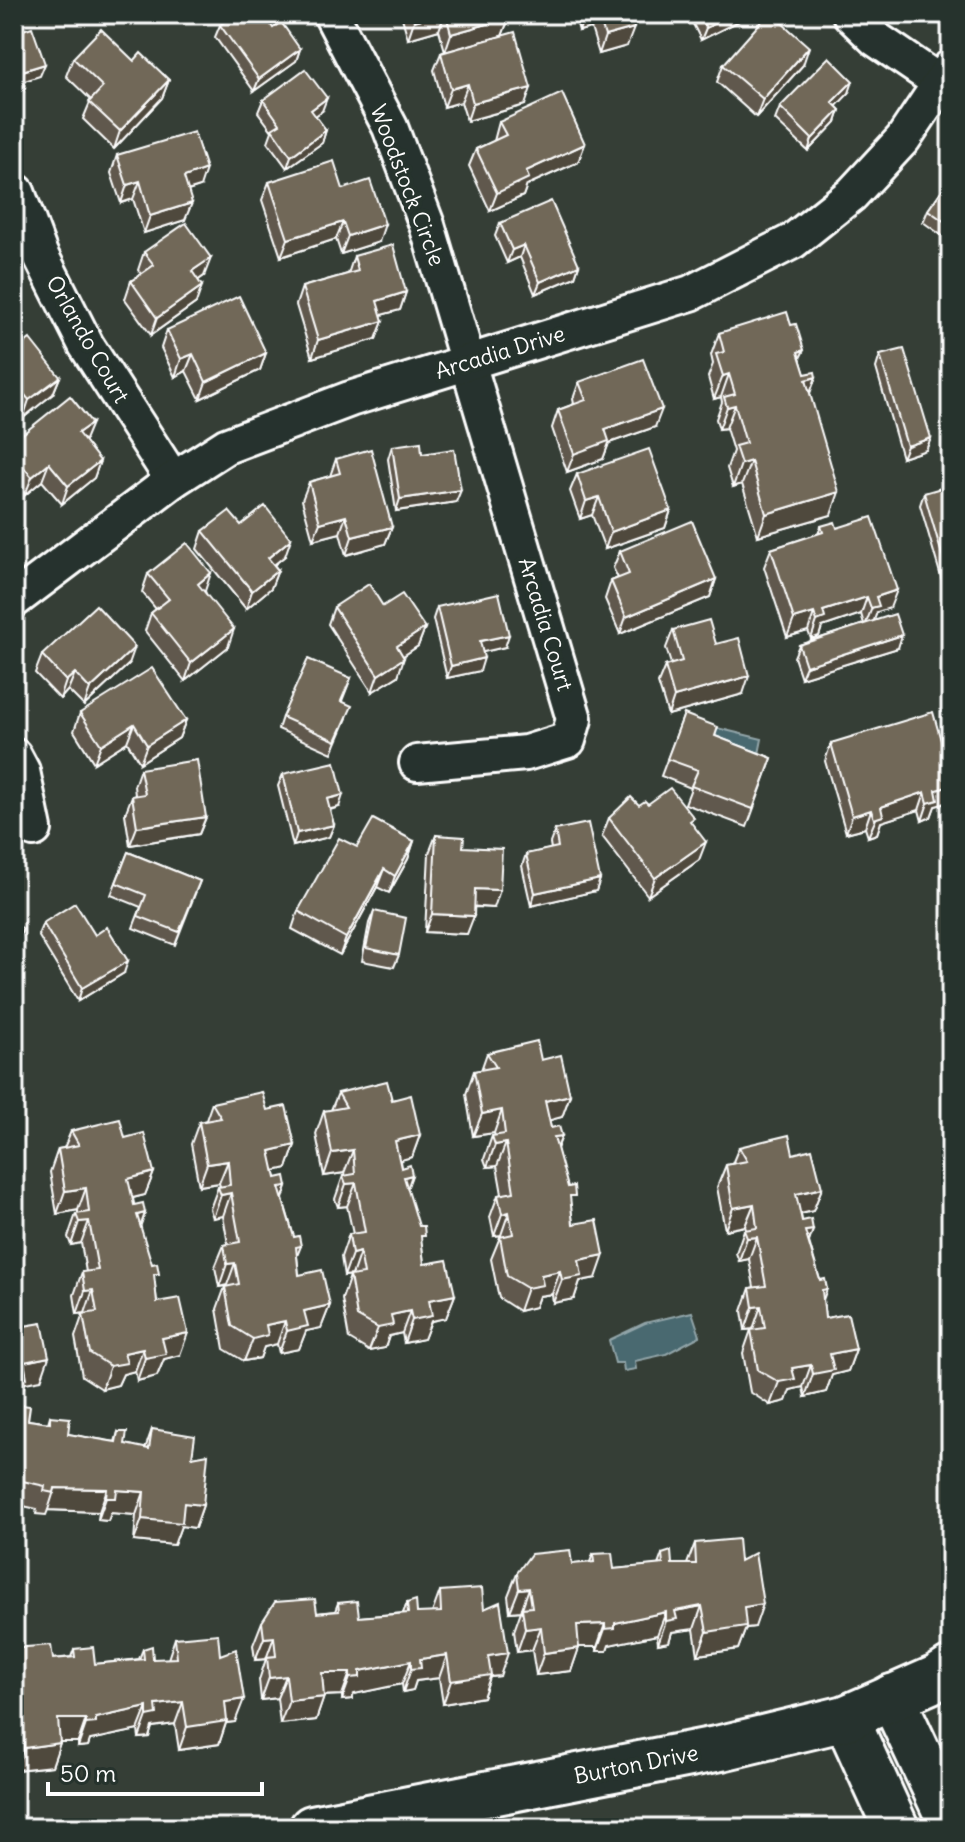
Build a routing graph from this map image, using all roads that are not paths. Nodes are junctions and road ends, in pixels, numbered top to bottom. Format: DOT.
graph roads {
  1 [pos="331,14"];
  2 [pos="850,14"];
  3 [pos="948,80"];
  4 [pos="17,192"];
  5 [pos="469,361"];
  6 [pos="173,480"];
  7 [pos="14,600"];
  8 [pos="14,756"];
  9 [pos="417,763"];
  10 [pos="34,829"];
  11 [pos="951,1669"];
  12 [pos="892,1697"];
  13 [pos="846,1718"];
  14 [pos="951,1823"];
  15 [pos="312,1828"];
  16 [pos="896,1828"];
  1 -- 5 [label="street, Woodstock Circle"];
  2 -- 3 [label="street"];
  3 -- 5 [label="street, Arcadia Drive"];
  4 -- 6 [label="street, Orlando Court"];
  5 -- 6 [label="street, Arcadia Drive"];
  5 -- 9 [label="street, Arcadia Court"];
  6 -- 7 [label="street, Arcadia Drive"];
  8 -- 10 [label="street"];
  11 -- 12 [label="street, Burton Drive"];
  12 -- 13 [label="street, Burton Drive"];
  12 -- 14 [label="street"];
  13 -- 15 [label="street, Burton Drive"];
  13 -- 16 [label="street"];
}
